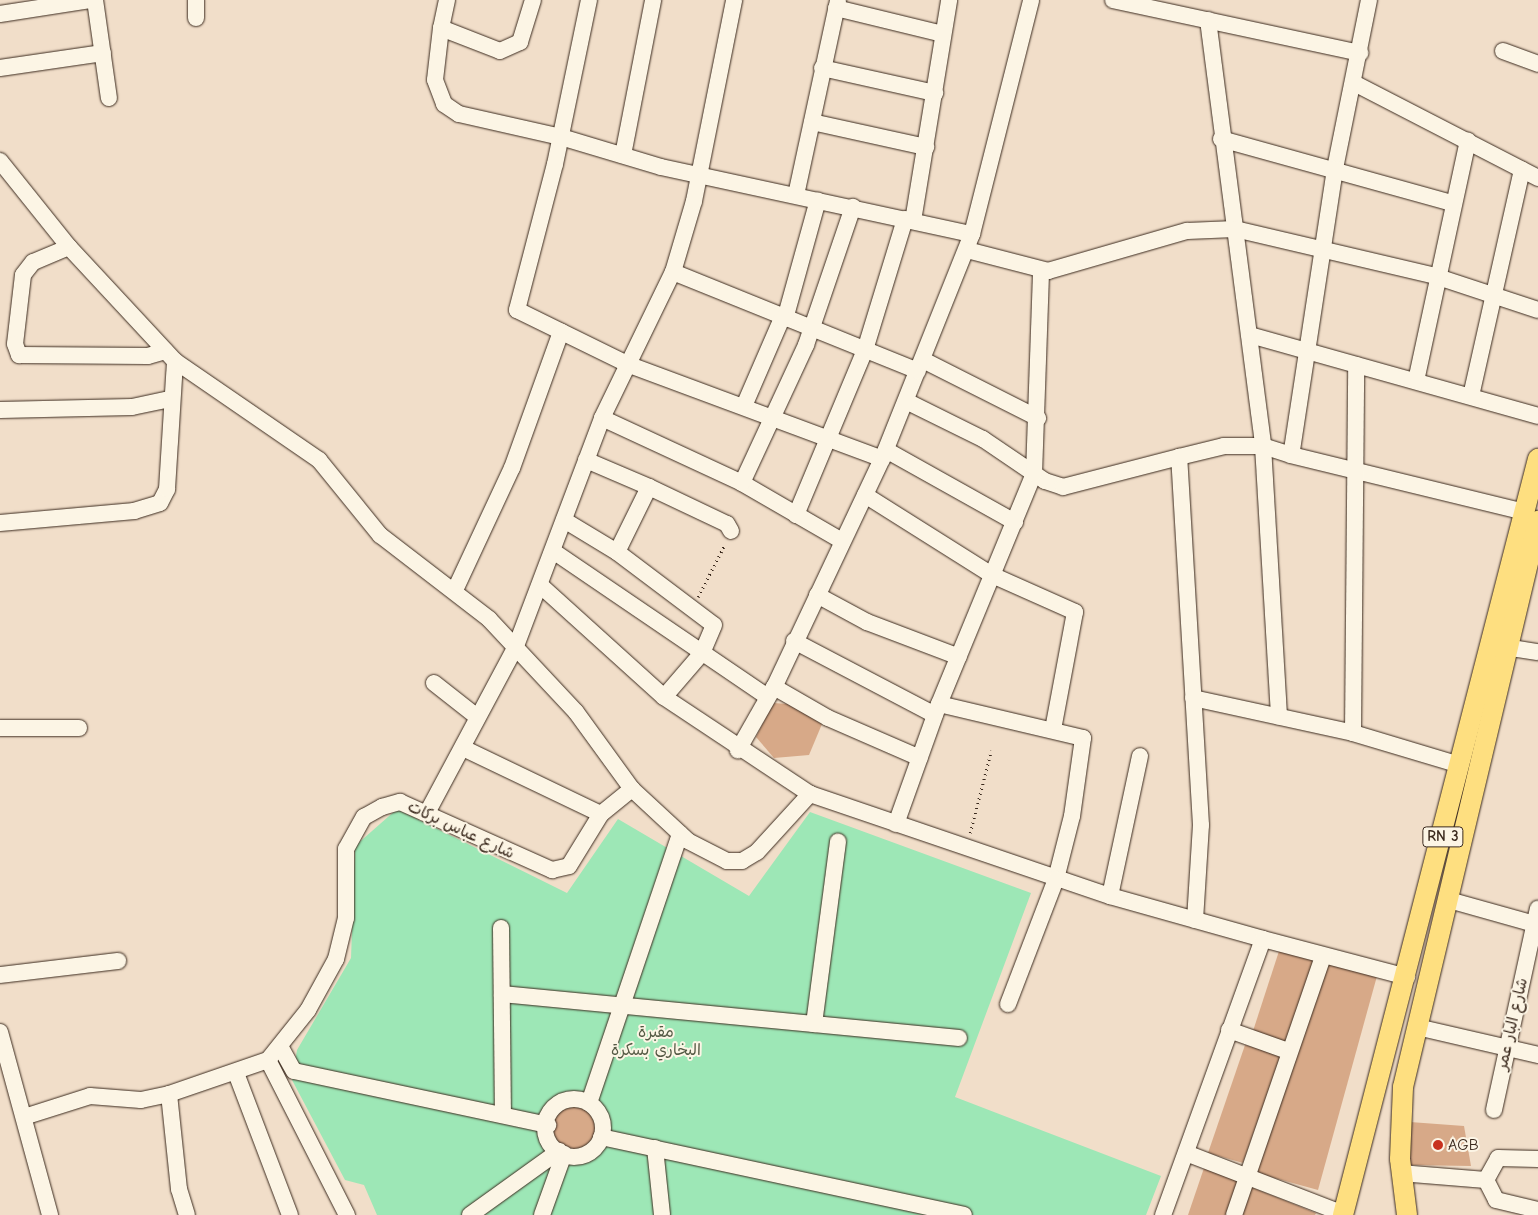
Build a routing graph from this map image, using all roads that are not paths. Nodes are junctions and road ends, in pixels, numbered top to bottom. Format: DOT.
graph roads {
  1 [pos="90,0"];
  2 [pos="95,0"];
  3 [pos="196,0"];
  4 [pos="447,0"];
  5 [pos="533,0"];
  6 [pos="589,0"];
  7 [pos="653,0"];
  8 [pos="734,0"];
  9 [pos="949,0"];
  10 [pos="1030,0"];
  11 [pos="1113,0"];
  12 [pos="1369,0"];
  13 [pos="837,4"];
  14 [pos="0,14"];
  15 [pos="196,18"];
  16 [pos="1208,20"];
  17 [pos="440,28"];
  18 [pos="943,34"];
  19 [pos="1503,51"];
  20 [pos="103,53"];
  21 [pos="1360,53"];
  22 [pos="1538,64"];
  23 [pos="0,68"];
  24 [pos="822,68"];
  25 [pos="1354,84"];
  26 [pos="935,93"];
  27 [pos="109,98"];
  28 [pos="812,122"];
  29 [pos="561,137"];
  30 [pos="1221,139"];
  31 [pos="1468,140"];
  32 [pos="926,147"];
  33 [pos="623,155"];
  34 [pos="0,161"];
  35 [pos="1335,169"];
  36 [pos="1522,170"];
  37 [pos="698,173"];
  38 [pos="1538,178"];
  39 [pos="796,195"];
  40 [pos="818,200"];
  41 [pos="1451,203"];
  42 [pos="853,208"];
  43 [pos="909,220"];
  44 [pos="1236,229"];
  45 [pos="970,242"];
  46 [pos="69,247"];
  47 [pos="1323,251"];
  48 [pos="1041,271"];
  49 [pos="673,272"];
  50 [pos="1435,276"];
  51 [pos="1493,294"];
  52 [pos="1538,310"];
  53 [pos="784,319"];
  54 [pos="812,329"];
  55 [pos="561,332"];
  56 [pos="1250,335"];
  57 [pos="7,343"];
  58 [pos="865,350"];
  59 [pos="1309,350"];
  60 [pos="170,356"];
  61 [pos="627,364"];
  62 [pos="1356,364"];
  63 [pos="920,366"];
  64 [pos="1416,381"];
  65 [pos="1471,396"];
  66 [pos="170,399"];
  67 [pos="906,401"];
  68 [pos="744,406"];
  69 [pos="0,410"];
  70 [pos="1538,416"];
  71 [pos="602,418"];
  72 [pos="776,418"];
  73 [pos="1038,418"];
  74 [pos="827,438"];
  75 [pos="1263,446"];
  76 [pos="884,454"];
  77 [pos="1291,455"];
  78 [pos="1179,457"];
  79 [pos="1538,458"];
  80 [pos="586,460"];
  81 [pos="1356,471"];
  82 [pos="1034,474"];
  83 [pos="742,483"];
  84 [pos="649,486"];
  85 [pos="864,495"];
  86 [pos="796,515"];
  87 [pos="1531,517"];
  88 [pos="564,520"];
  89 [pos="1015,522"];
  90 [pos="0,523"];
  91 [pos="731,531"];
  92 [pos="842,541"];
  93 [pos="554,551"];
  94 [pos="617,552"];
  95 [pos="992,576"];
  96 [pos="540,585"];
  97 [pos="455,590"];
  98 [pos="816,595"];
  99 [pos="794,641"];
  100 [pos="516,646"];
  101 [pos="1506,647"];
  102 [pos="1538,652"];
  103 [pos="702,653"];
  104 [pos="958,657"];
  105 [pos="434,683"];
  106 [pos="770,692"];
  107 [pos="664,697"];
  108 [pos="1193,698"];
  109 [pos="937,710"];
  110 [pos="476,716"];
  111 [pos="1279,717"];
  112 [pos="0,728"];
  113 [pos="79,728"];
  114 [pos="1053,729"];
  115 [pos="1353,733"];
  116 [pos="463,748"];
  117 [pos="738,750"];
  118 [pos="1140,756"];
  119 [pos="920,758"];
  120 [pos="1460,765"];
  121 [pos="632,788"];
  122 [pos="810,794"];
  123 [pos="427,813"];
  124 [pos="601,814"];
  125 [pos="896,824"];
  126 [pos="680,834"];
  127 [pos="838,842"];
  128 [pos="1056,878"];
  129 [pos="1110,896"];
  130 [pos="1449,900"];
  131 [pos="1195,920"];
  132 [pos="1537,920"];
  133 [pos="501,928"];
  134 [pos="1264,939"];
  135 [pos="1323,956"];
  136 [pos="118,961"];
  137 [pos="0,975"];
  138 [pos="1407,976"];
  139 [pos="502,994"];
  140 [pos="1008,1004"];
  141 [pos="622,1006"];
  142 [pos="814,1024"];
  143 [pos="1417,1027"];
  144 [pos="1230,1030"];
  145 [pos="0,1032"];
  146 [pos="959,1038"];
  147 [pos="281,1048"];
  148 [pos="1505,1048"];
  149 [pos="1288,1051"];
  150 [pos="1538,1055"];
  151 [pos="268,1060"];
  152 [pos="236,1073"];
  153 [pos="169,1094"];
  154 [pos="589,1103"];
  155 [pos="1494,1110"];
  156 [pos="503,1115"];
  157 [pos="24,1117"];
  158 [pos="548,1125"];
  159 [pos="601,1137"];
  160 [pos="655,1148"];
  161 [pos="561,1153"];
  162 [pos="1186,1153"];
  163 [pos="1538,1159"];
  164 [pos="1400,1172"];
  165 [pos="1244,1176"];
  166 [pos="1486,1180"];
  167 [pos="1538,1210"];
  168 [pos="1343,1214"];
  169 [pos="50,1215"];
  170 [pos="187,1215"];
  171 [pos="290,1215"];
  172 [pos="347,1215"];
  173 [pos="470,1215"];
  174 [pos="542,1215"];
  175 [pos="662,1215"];
  176 [pos="964,1215"];
  177 [pos="1163,1215"];
  178 [pos="1234,1215"];
  179 [pos="1407,1215"];
  1 -- 14 [label="street"];
  2 -- 20 [label="street"];
  3 -- 15 [label="street"];
  4 -- 17 [label="street"];
  5 -- 17 [label="street"];
  6 -- 29 [label="street"];
  7 -- 33 [label="street"];
  8 -- 37 [label="street"];
  9 -- 18 [label="street"];
  10 -- 45 [label="street"];
  11 -- 16 [label="street"];
  12 -- 21 [label="street"];
  13 -- 18 [label="street"];
  13 -- 24 [label="street"];
  16 -- 21 [label="street"];
  16 -- 30 [label="street"];
  17 -- 29 [label="street"];
  18 -- 26 [label="street"];
  19 -- 22 [label="street"];
  20 -- 23 [label="street"];
  20 -- 27 [label="street"];
  21 -- 25 [label="street"];
  24 -- 26 [label="street"];
  24 -- 28 [label="street"];
  25 -- 31 [label="street"];
  25 -- 35 [label="street"];
  26 -- 32 [label="street"];
  28 -- 32 [label="street"];
  28 -- 39 [label="street"];
  29 -- 33 [label="street"];
  29 -- 55 [label="street"];
  30 -- 35 [label="street"];
  30 -- 44 [label="street"];
  31 -- 36 [label="street"];
  31 -- 41 [label="street"];
  32 -- 43 [label="street"];
  33 -- 37 [label="street"];
  34 -- 46 [label="street"];
  35 -- 41 [label="street"];
  35 -- 47 [label="street"];
  36 -- 38 [label="street"];
  36 -- 51 [label="street"];
  37 -- 39 [label="street"];
  37 -- 49 [label="street"];
  39 -- 40 [label="street"];
  40 -- 42 [label="street"];
  40 -- 53 [label="street"];
  41 -- 50 [label="street"];
  42 -- 43 [label="street"];
  42 -- 54 [label="street"];
  43 -- 45 [label="street"];
  43 -- 58 [label="street"];
  44 -- 47 [label="street"];
  44 -- 48 [label="street"];
  44 -- 56 [label="street"];
  45 -- 48 [label="street"];
  45 -- 63 [label="street"];
  46 -- 57 [label="street"];
  46 -- 60 [label="street"];
  47 -- 50 [label="street"];
  47 -- 59 [label="street"];
  48 -- 73 [label="street"];
  49 -- 53 [label="street"];
  49 -- 61 [label="street"];
  50 -- 51 [label="street"];
  50 -- 64 [label="street"];
  51 -- 52 [label="street"];
  51 -- 65 [label="street"];
  53 -- 54 [label="street"];
  53 -- 68 [label="street"];
  54 -- 58 [label="street"];
  54 -- 72 [label="street"];
  55 -- 61 [label="street"];
  55 -- 97 [label="street"];
  56 -- 59 [label="street"];
  56 -- 75 [label="street"];
  57 -- 60 [label="street"];
  58 -- 63 [label="street"];
  58 -- 74 [label="street"];
  59 -- 62 [label="street"];
  59 -- 77 [label="street"];
  60 -- 66 [label="street"];
  60 -- 97 [label="street"];
  61 -- 68 [label="street"];
  61 -- 71 [label="street"];
  62 -- 64 [label="street"];
  62 -- 81 [label="street"];
  63 -- 67 [label="street"];
  63 -- 73 [label="street"];
  64 -- 65 [label="street"];
  65 -- 70 [label="street"];
  66 -- 69 [label="street"];
  66 -- 90 [label="street"];
  67 -- 76 [label="street"];
  67 -- 82 [label="street"];
  68 -- 72 [label="street"];
  71 -- 80 [label="street"];
  71 -- 83 [label="street"];
  72 -- 74 [label="street"];
  72 -- 83 [label="street"];
  73 -- 82 [label="street"];
  74 -- 76 [label="street"];
  74 -- 86 [label="street"];
  75 -- 77 [label="street"];
  75 -- 78 [label="street"];
  75 -- 111 [label="street"];
  76 -- 85 [label="street"];
  76 -- 89 [label="street"];
  77 -- 81 [label="street"];
  78 -- 82 [label="street"];
  78 -- 108 [label="street"];
  79 -- 87 [label="main road, RN 3"];
  80 -- 84 [label="street"];
  80 -- 88 [label="street"];
  81 -- 87 [label="street"];
  81 -- 115 [label="street"];
  82 -- 89 [label="street"];
  83 -- 86 [label="street"];
  84 -- 91 [label="street"];
  84 -- 94 [label="street"];
  85 -- 92 [label="street"];
  85 -- 95 [label="street"];
  86 -- 92 [label="street"];
  87 -- 101 [label="main road, RN 3"];
  87 -- 120 [label="main road, RN 3"];
  88 -- 93 [label="street"];
  88 -- 94 [label="street"];
  89 -- 95 [label="street"];
  92 -- 98 [label="street"];
  93 -- 96 [label="street"];
  93 -- 103 [label="street"];
  94 -- 103 [label="street"];
  95 -- 104 [label="street"];
  95 -- 114 [label="street"];
  96 -- 100 [label="street"];
  96 -- 107 [label="street"];
  97 -- 100 [label="street"];
  98 -- 99 [label="street"];
  98 -- 104 [label="street"];
  99 -- 106 [label="street"];
  99 -- 109 [label="street"];
  100 -- 110 [label="street"];
  100 -- 121 [label="street"];
  101 -- 102 [label="street"];
  101 -- 130 [label="main road, RN 3"];
  103 -- 106 [label="street"];
  103 -- 107 [label="street"];
  104 -- 109 [label="street"];
  105 -- 110 [label="street"];
  106 -- 117 [label="street"];
  106 -- 119 [label="street"];
  107 -- 117 [label="street"];
  108 -- 111 [label="street"];
  108 -- 131 [label="street"];
  109 -- 114 [label="street"];
  109 -- 119 [label="street"];
  110 -- 116 [label="street"];
  111 -- 115 [label="street"];
  112 -- 113 [label="street"];
  114 -- 128 [label="street"];
  115 -- 120 [label="street"];
  116 -- 123 [label="street"];
  116 -- 124 [label="street"];
  117 -- 122 [label="street"];
  118 -- 129 [label="street"];
  119 -- 125 [label="street"];
  120 -- 138 [label="main road, RN 3"];
  121 -- 124 [label="street, شارع عباس بركات"];
  121 -- 126 [label="street"];
  122 -- 125 [label="street"];
  122 -- 126 [label="street"];
  123 -- 124 [label="street, شارع عباس بركات"];
  123 -- 147 [label="street, شارع عباس بركات"];
  125 -- 128 [label="street"];
  126 -- 141 [label="street"];
  127 -- 142 [label="street"];
  128 -- 129 [label="street"];
  128 -- 140 [label="street"];
  129 -- 131 [label="street"];
  130 -- 132 [label="street"];
  130 -- 143 [label="main road, RN 3"];
  131 -- 134 [label="street"];
  132 -- 148 [label="street, شارع البار عمر"];
  133 -- 139 [label="street"];
  134 -- 135 [label="street"];
  134 -- 144 [label="street"];
  135 -- 138 [label="street"];
  135 -- 149 [label="street"];
  136 -- 137 [label="street"];
  138 -- 168 [label="main road, RN 3"];
  139 -- 141 [label="street"];
  139 -- 156 [label="street"];
  141 -- 142 [label="street"];
  141 -- 154 [label="street"];
  142 -- 146 [label="street"];
  143 -- 148 [label="street"];
  143 -- 164 [label="main road, RN 3"];
  144 -- 149 [label="street"];
  144 -- 162 [label="street"];
  145 -- 157 [label="street"];
  147 -- 151 [label="street, شارع عباس بركات"];
  147 -- 156 [label="street"];
  148 -- 150 [label="street"];
  148 -- 155 [label="street, شارع البار عمر"];
  149 -- 165 [label="street"];
  151 -- 152 [label="street, شارع عباس بركات"];
  151 -- 172 [label="street"];
  152 -- 153 [label="street, شارع عباس بركات"];
  152 -- 171 [label="street"];
  153 -- 157 [label="street, شارع عباس بركات"];
  153 -- 170 [label="street"];
  154 -- 158 [label="street"];
  154 -- 159 [label="street"];
  156 -- 158 [label="street"];
  157 -- 169 [label="street"];
  158 -- 161 [label="street"];
  159 -- 160 [label="street"];
  159 -- 161 [label="street"];
  160 -- 175 [label="street"];
  160 -- 176 [label="street"];
  161 -- 173 [label="street"];
  161 -- 174 [label="street"];
  162 -- 165 [label="street"];
  162 -- 177 [label="street"];
  163 -- 166 [label="street"];
  164 -- 166 [label="street"];
  164 -- 179 [label="main road, RN 3"];
  165 -- 168 [label="street"];
  165 -- 178 [label="street"];
  166 -- 167 [label="street"];
}
